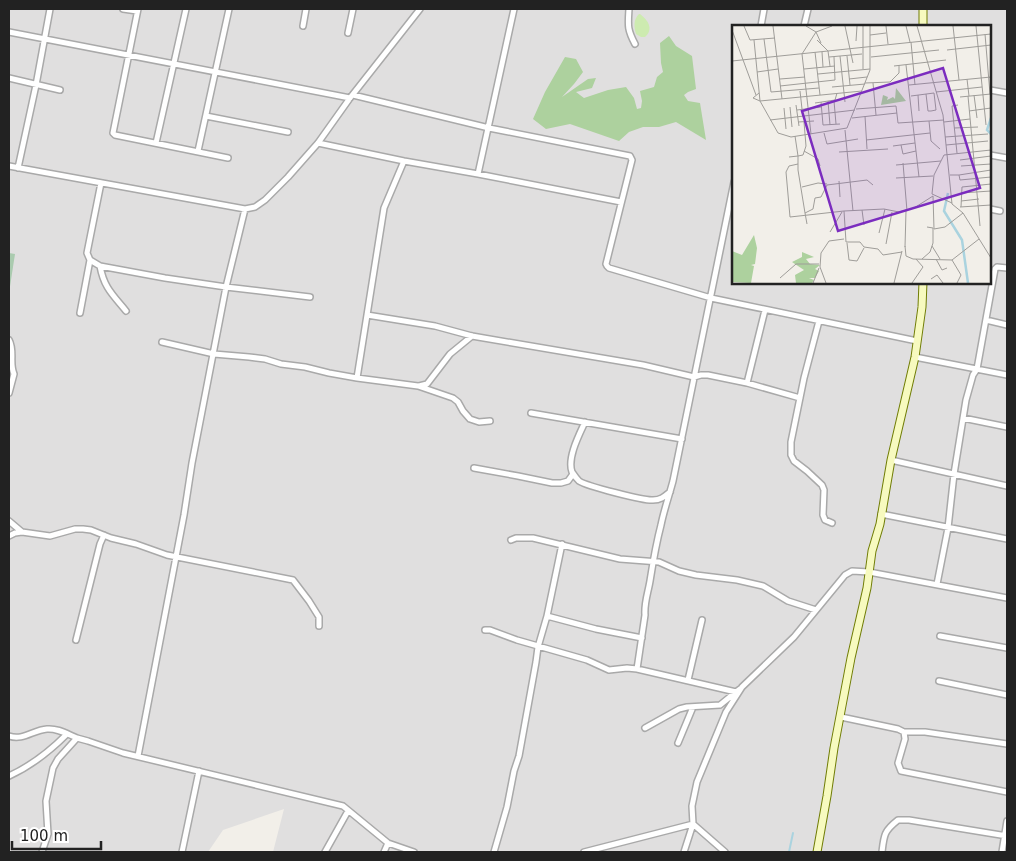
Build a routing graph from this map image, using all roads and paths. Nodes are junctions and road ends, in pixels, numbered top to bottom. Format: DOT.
graph roads {
  1 [pos="50,9"];
  2 [pos="123,9"];
  3 [pos="186,9"];
  4 [pos="229,9"];
  5 [pos="306,9"];
  6 [pos="353,9"];
  7 [pos="420,9"];
  8 [pos="514,9"];
  9 [pos="629,9"];
  10 [pos="764,9"];
  11 [pos="808,9"];
  12 [pos="923,9"];
  13 [pos="137,10"];
  14 [pos="761,25"];
  15 [pos="804,25"];
  16 [pos="923,25"];
  17 [pos="302,26"];
  18 [pos="9,32"];
  19 [pos="348,33"];
  20 [pos="44,38"];
  21 [pos="635,44"];
  22 [pos="128,55"];
  23 [pos="173,65"];
  24 [pos="216,73"];
  25 [pos="9,78"];
  26 [pos="36,85"];
  27 [pos="60,90"];
  28 [pos="991,90"];
  29 [pos="1007,93"];
  30 [pos="352,96"];
  31 [pos="206,116"];
  32 [pos="489,128"];
  33 [pos="288,132"];
  34 [pos="156,143"];
  35 [pos="318,143"];
  36 [pos="198,151"];
  37 [pos="991,155"];
  38 [pos="228,158"];
  39 [pos="1007,158"];
  40 [pos="404,161"];
  41 [pos="9,166"];
  42 [pos="18,168"];
  43 [pos="478,174"];
  44 [pos="101,183"];
  45 [pos="732,192"];
  46 [pos="621,202"];
  47 [pos="245,209"];
  48 [pos="991,209"];
  49 [pos="1000,211"];
  50 [pos="90,260"];
  51 [pos="100,266"];
  52 [pos="1007,268"];
  53 [pos="923,284"];
  54 [pos="226,288"];
  55 [pos="310,297"];
  56 [pos="711,298"];
  57 [pos="765,310"];
  58 [pos="126,311"];
  59 [pos="80,313"];
  60 [pos="367,315"];
  61 [pos="986,320"];
  62 [pos="819,321"];
  63 [pos="1007,325"];
  64 [pos="472,336"];
  65 [pos="9,340"];
  66 [pos="917,341"];
  67 [pos="162,342"];
  68 [pos="214,354"];
  69 [pos="915,357"];
  70 [pos="977,369"];
  71 [pos="1007,375"];
  72 [pos="694,377"];
  73 [pos="357,378"];
  74 [pos="747,383"];
  75 [pos="418,386"];
  76 [pos="9,393"];
  77 [pos="800,398"];
  78 [pos="531,413"];
  79 [pos="963,418"];
  80 [pos="490,421"];
  81 [pos="585,422"];
  82 [pos="1007,427"];
  83 [pos="682,439"];
  84 [pos="891,460"];
  85 [pos="474,468"];
  86 [pos="573,474"];
  87 [pos="954,474"];
  88 [pos="1007,486"];
  89 [pos="670,492"];
  90 [pos="881,514"];
  91 [pos="9,521"];
  92 [pos="832,523"];
  93 [pos="948,528"];
  94 [pos="22,532"];
  95 [pos="104,535"];
  96 [pos="9,536"];
  97 [pos="1007,539"];
  98 [pos="510,540"];
  99 [pos="562,544"];
  100 [pos="176,557"];
  101 [pos="653,561"];
  102 [pos="869,572"];
  103 [pos="937,584"];
  104 [pos="1007,598"];
  105 [pos="816,610"];
  106 [pos="547,616"];
  107 [pos="702,620"];
  108 [pos="319,626"];
  109 [pos="485,630"];
  110 [pos="940,636"];
  111 [pos="642,638"];
  112 [pos="76,640"];
  113 [pos="538,647"];
  114 [pos="1007,648"];
  115 [pos="637,669"];
  116 [pos="688,680"];
  117 [pos="939,681"];
  118 [pos="742,687"];
  119 [pos="736,692"];
  120 [pos="1007,695"];
  121 [pos="693,707"];
  122 [pos="841,717"];
  123 [pos="645,728"];
  124 [pos="904,732"];
  125 [pos="67,734"];
  126 [pos="9,736"];
  127 [pos="77,738"];
  128 [pos="678,743"];
  129 [pos="1007,744"];
  130 [pos="138,756"];
  131 [pos="199,771"];
  132 [pos="9,776"];
  133 [pos="1007,792"];
  134 [pos="348,811"];
  135 [pos="1007,821"];
  136 [pos="693,824"];
  137 [pos="1006,836"];
  138 [pos="388,844"];
  139 [pos="42,852"];
  140 [pos="182,852"];
  141 [pos="325,852"];
  142 [pos="384,852"];
  143 [pos="414,852"];
  144 [pos="494,852"];
  145 [pos="584,852"];
  146 [pos="684,852"];
  147 [pos="725,852"];
  148 [pos="817,852"];
  149 [pos="882,852"];
  150 [pos="1002,852"];
  1 -- 20 [label="street"];
  2 -- 13 [label="street"];
  3 -- 23 [label="street"];
  4 -- 24 [label="street"];
  5 -- 17 [label="street"];
  6 -- 19 [label="street"];
  7 -- 30 [label="street"];
  8 -- 32 [label="street"];
  9 -- 21 [label="street"];
  10 -- 14 [label="street"];
  11 -- 15 [label="street"];
  12 -- 16 [label="main road"];
  13 -- 22 [label="street"];
  18 -- 20 [label="street"];
  20 -- 22 [label="street"];
  20 -- 26 [label="street"];
  22 -- 23 [label="street"];
  22 -- 34 [label="street"];
  23 -- 24 [label="street"];
  23 -- 34 [label="street"];
  24 -- 30 [label="street"];
  24 -- 31 [label="street"];
  25 -- 26 [label="street"];
  26 -- 27 [label="street"];
  26 -- 42 [label="street"];
  28 -- 29 [label="street"];
  30 -- 32 [label="street"];
  30 -- 35 [label="street"];
  31 -- 33 [label="street"];
  31 -- 36 [label="street"];
  32 -- 43 [label="street"];
  32 -- 46 [label="street"];
  34 -- 36 [label="street"];
  35 -- 40 [label="street"];
  35 -- 47 [label="street"];
  36 -- 38 [label="street"];
  37 -- 39 [label="street"];
  40 -- 43 [label="street"];
  40 -- 60 [label="street"];
  41 -- 42 [label="street"];
  42 -- 44 [label="street"];
  43 -- 46 [label="street"];
  44 -- 47 [label="street"];
  44 -- 50 [label="street"];
  45 -- 56 [label="street"];
  46 -- 56 [label="street"];
  47 -- 54 [label="street"];
  48 -- 49 [label="street"];
  50 -- 51 [label="street"];
  50 -- 59 [label="street"];
  51 -- 54 [label="street"];
  51 -- 58 [label="street"];
  52 -- 61 [label="street"];
  53 -- 66 [label="main road"];
  54 -- 55 [label="street"];
  54 -- 68 [label="street"];
  56 -- 57 [label="street"];
  56 -- 72 [label="street"];
  57 -- 62 [label="street"];
  57 -- 74 [label="street"];
  60 -- 64 [label="street"];
  60 -- 73 [label="street"];
  61 -- 63 [label="street"];
  61 -- 70 [label="street"];
  62 -- 66 [label="street"];
  62 -- 77 [label="street"];
  64 -- 72 [label="street"];
  64 -- 75 [label="street"];
  65 -- 76 [label="street"];
  66 -- 69 [label="main road"];
  67 -- 68 [label="street"];
  68 -- 73 [label="street"];
  68 -- 100 [label="street"];
  69 -- 70 [label="street"];
  69 -- 84 [label="main road"];
  70 -- 71 [label="street"];
  70 -- 79 [label="street"];
  72 -- 74 [label="street"];
  72 -- 83 [label="street"];
  73 -- 75 [label="street"];
  74 -- 77 [label="street"];
  75 -- 80 [label="street"];
  77 -- 92 [label="street"];
  78 -- 81 [label="street"];
  79 -- 82 [label="street"];
  79 -- 87 [label="street"];
  81 -- 83 [label="street"];
  81 -- 86 [label="street"];
  83 -- 89 [label="street"];
  84 -- 87 [label="street"];
  84 -- 90 [label="main road"];
  85 -- 86 [label="street"];
  86 -- 89 [label="street"];
  87 -- 88 [label="street"];
  87 -- 93 [label="street"];
  89 -- 101 [label="street"];
  90 -- 93 [label="street"];
  90 -- 102 [label="main road"];
  91 -- 94 [label="street"];
  93 -- 97 [label="street"];
  93 -- 103 [label="street"];
  94 -- 95 [label="street"];
  94 -- 96 [label="street"];
  95 -- 100 [label="street"];
  95 -- 112 [label="street"];
  98 -- 99 [label="street"];
  99 -- 101 [label="street"];
  99 -- 106 [label="street"];
  100 -- 108 [label="street"];
  100 -- 130 [label="street"];
  101 -- 105 [label="street"];
  101 -- 111 [label="street"];
  102 -- 103 [label="street"];
  102 -- 105 [label="street"];
  102 -- 122 [label="main road"];
  103 -- 104 [label="street"];
  105 -- 118 [label="street"];
  106 -- 111 [label="street"];
  106 -- 113 [label="street"];
  107 -- 116 [label="street"];
  109 -- 113 [label="street"];
  110 -- 114 [label="street"];
  111 -- 115 [label="street"];
  113 -- 115 [label="street"];
  113 -- 144 [label="street"];
  115 -- 116 [label="street"];
  116 -- 119 [label="street"];
  117 -- 120 [label="street"];
  118 -- 119 [label="street"];
  118 -- 136 [label="street"];
  119 -- 121 [label="street"];
  121 -- 123 [label="street"];
  121 -- 128 [label="street"];
  122 -- 124 [label="street"];
  122 -- 148 [label="main road"];
  124 -- 129 [label="street"];
  124 -- 133 [label="street"];
  125 -- 126 [label="street"];
  125 -- 127 [label="street"];
  125 -- 132 [label="street"];
  127 -- 130 [label="street"];
  127 -- 139 [label="street"];
  130 -- 131 [label="street"];
  131 -- 134 [label="street"];
  131 -- 140 [label="street"];
  134 -- 138 [label="street"];
  134 -- 141 [label="street"];
  135 -- 137 [label="street"];
  136 -- 145 [label="street"];
  136 -- 146 [label="street"];
  136 -- 147 [label="street"];
  137 -- 149 [label="street"];
  137 -- 150 [label="street"];
  138 -- 142 [label="street"];
  138 -- 143 [label="street"];
}
